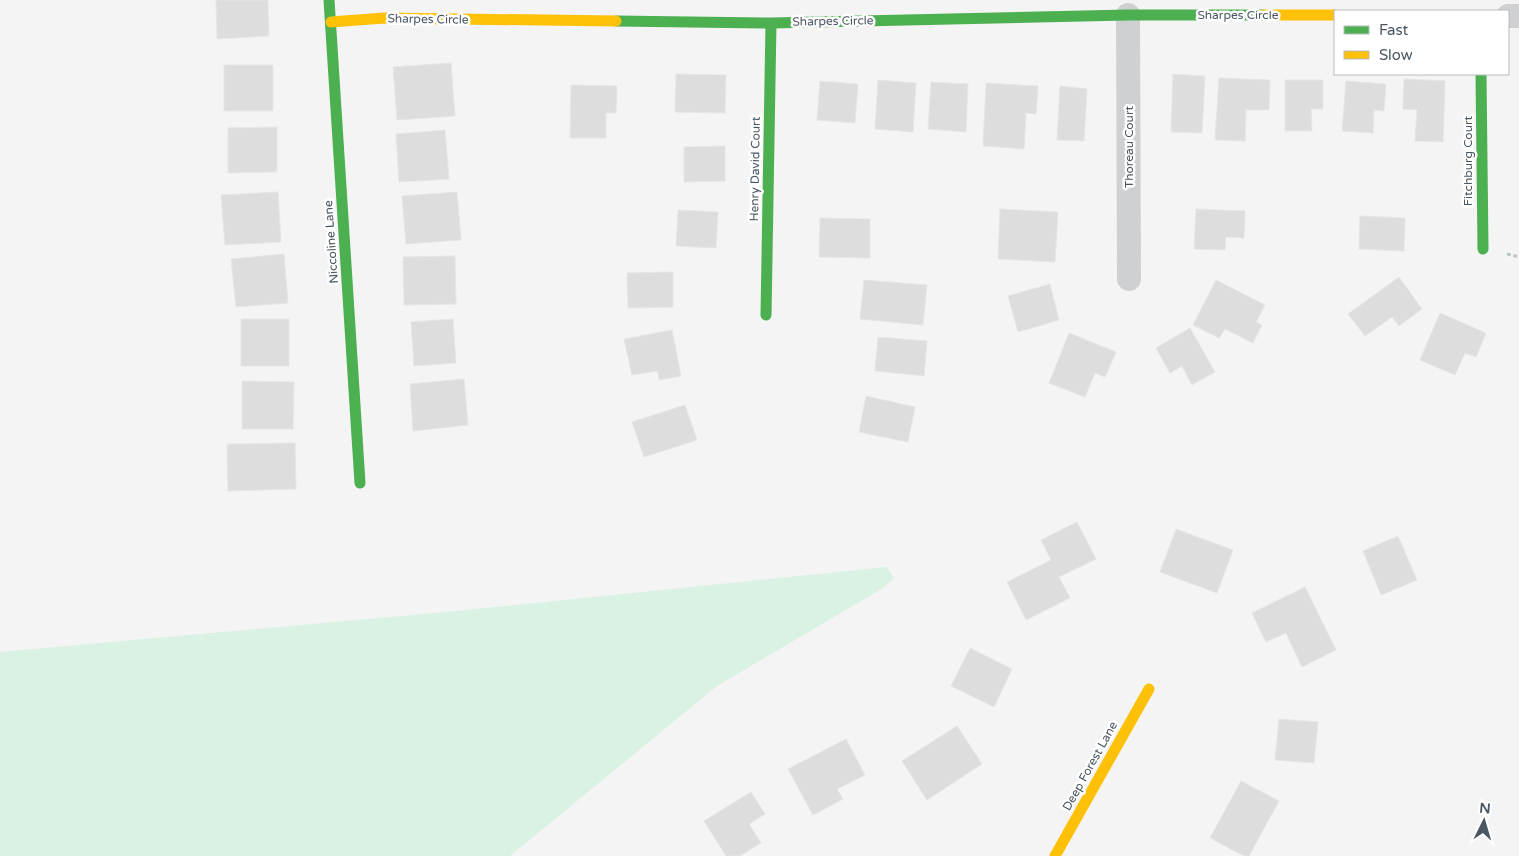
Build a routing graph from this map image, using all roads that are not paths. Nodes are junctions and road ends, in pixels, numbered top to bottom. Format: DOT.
graph roads {
  1 [pos="330,0"];
  2 [pos="971,9"];
  3 [pos="1128,15"];
  4 [pos="1334,15"];
  5 [pos="331,22"];
  6 [pos="771,23"];
  7 [pos="1482,75"];
  8 [pos="1483,248"];
  9 [pos="1129,279"];
  10 [pos="766,315"];
  11 [pos="360,483"];
  12 [pos="1149,689"];
  13 [pos="1055,856"];
  1 -- 5 [label="street, Niccoline Lane"];
  2 -- 3 [label="street, Sharpes Circle"];
  2 -- 6 [label="street, Sharpes Circle"];
  3 -- 4 [label="street, Sharpes Circle"];
  3 -- 9 [label="street, Thoreau Court"];
  5 -- 6 [label="street, Sharpes Circle"];
  5 -- 11 [label="street, Niccoline Lane"];
  6 -- 10 [label="street, Henry David Court"];
  7 -- 8 [label="street, Fitchburg Court"];
  12 -- 13 [label="street, Deep Forest Lane"];
}
